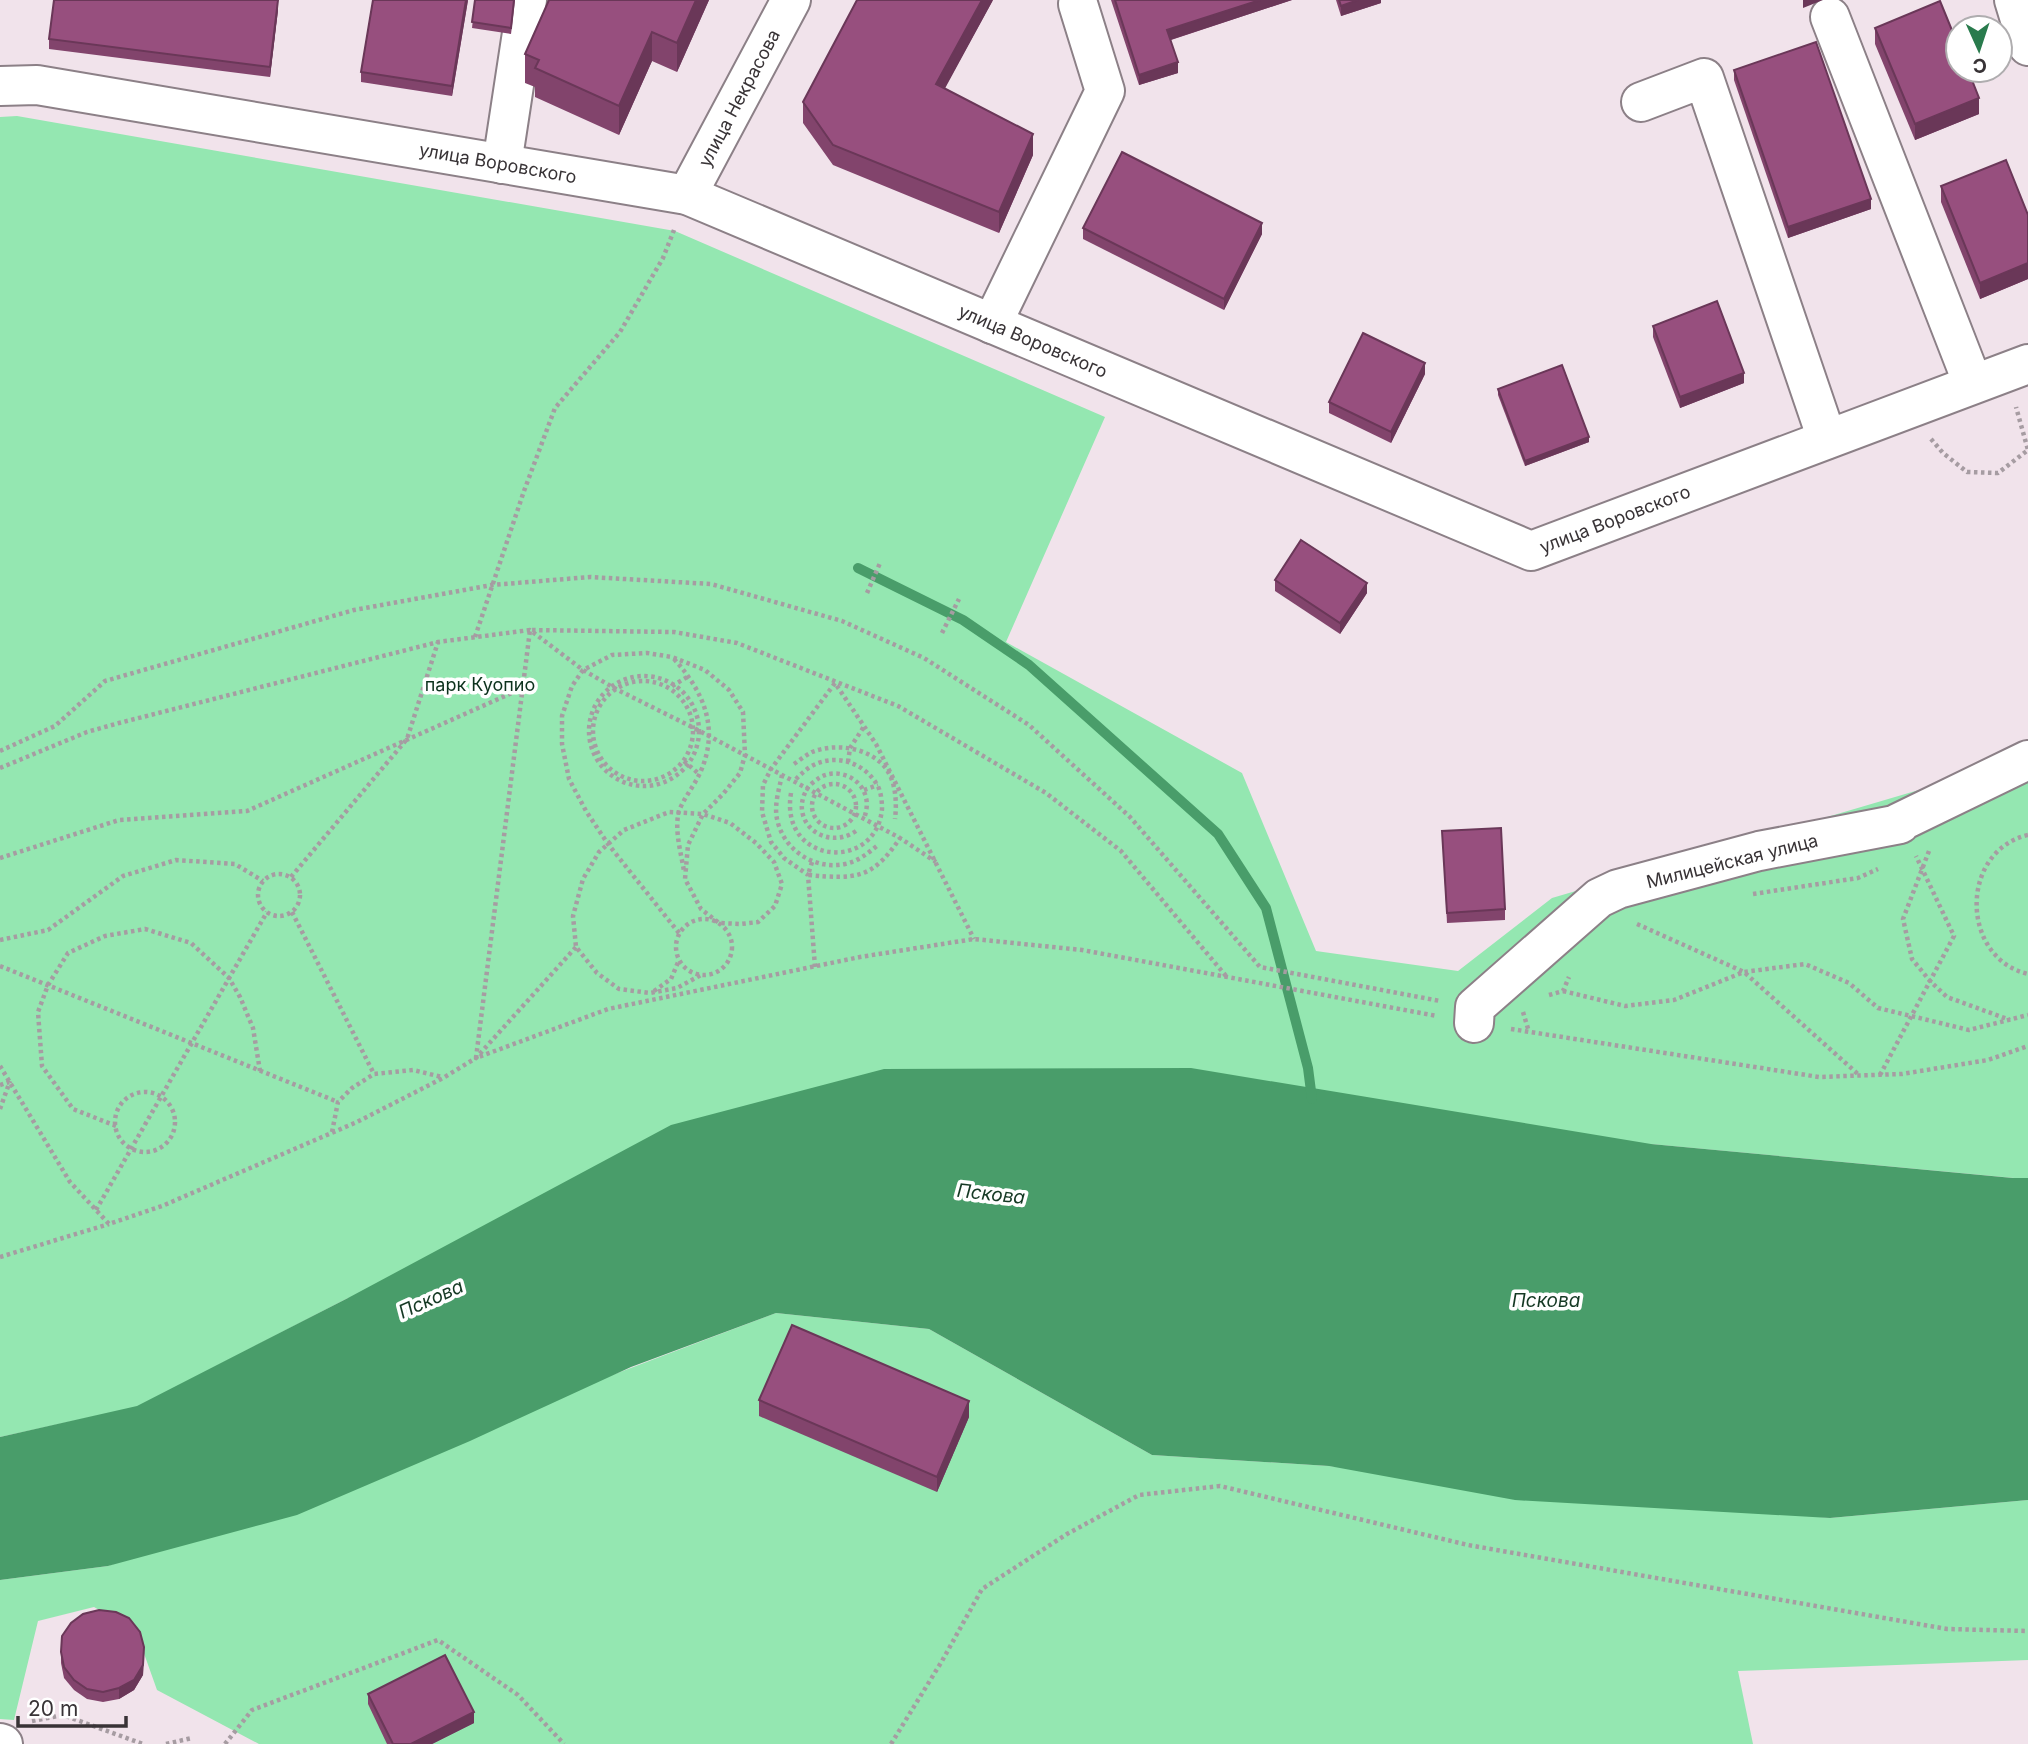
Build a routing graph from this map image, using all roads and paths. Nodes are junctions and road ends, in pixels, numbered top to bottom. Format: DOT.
graph roads {
  1 [pos="527,0"];
  2 [pos="791,0"];
  3 [pos="1077,4"];
  4 [pos="1830,17"];
  5 [pos="0,86"];
  6 [pos="1641,102"];
  7 [pos="502,164"];
  8 [pos="682,209"];
  9 [pos="992,324"];
  10 [pos="2003,374"];
  11 [pos="1905,410"];
  12 [pos="1827,439"];
  13 [pos="880,563"];
  14 [pos="492,585"];
  15 [pos="867,593"];
  16 [pos="959,599"];
  17 [pos="530,630"];
  18 [pos="942,633"];
  19 [pos="475,637"];
  20 [pos="438,642"];
  21 [pos="672,657"];
  22 [pos="583,670"];
  23 [pos="689,676"];
  24 [pos="835,682"];
  25 [pos="672,687"];
  26 [pos="523,688"];
  27 [pos="614,688"];
  28 [pos="865,725"];
  29 [pos="694,728"];
  30 [pos="701,732"];
  31 [pos="709,737"];
  32 [pos="407,739"];
  33 [pos="850,748"];
  34 [pos="0,751"];
  35 [pos="745,755"];
  36 [pos="2028,760"];
  37 [pos="684,761"];
  38 [pos="848,762"];
  39 [pos="794,764"];
  40 [pos="689,766"];
  41 [pos="0,768"];
  42 [pos="771,769"];
  43 [pos="699,774"];
  44 [pos="782,775"];
  45 [pos="794,781"];
  46 [pos="878,785"];
  47 [pos="807,788"];
  48 [pos="864,790"];
  49 [pos="791,793"];
  50 [pos="816,793"];
  51 [pos="789,806"];
  52 [pos="802,806"];
  53 [pos="679,813"];
  54 [pos="702,814"];
  55 [pos="855,814"];
  56 [pos="895,819"];
  57 [pos="864,820"];
  58 [pos="878,827"];
  59 [pos="856,831"];
  60 [pos="2028,835"];
  61 [pos="900,838"];
  62 [pos="608,844"];
  63 [pos="878,845"];
  64 [pos="837,853"];
  65 [pos="0,858"];
  66 [pos="812,862"];
  67 [pos="936,862"];
  68 [pos="839,865"];
  69 [pos="1880,868"];
  70 [pos="1921,868"];
  71 [pos="808,875"];
  72 [pos="291,877"];
  73 [pos="685,878"];
  74 [pos="263,881"];
  75 [pos="1750,895"];
  76 [pos="267,912"];
  77 [pos="292,912"];
  78 [pos="1643,918"];
  79 [pos="719,923"];
  80 [pos="679,933"];
  81 [pos="974,939"];
  82 [pos="0,940"];
  83 [pos="576,947"];
  84 [pos="679,960"];
  85 [pos="0,967"];
  86 [pos="815,967"];
  87 [pos="1573,968"];
  88 [pos="1744,972"];
  89 [pos="2028,974"];
  90 [pos="701,975"];
  91 [pos="1226,976"];
  92 [pos="229,978"];
  93 [pos="1930,981"];
  94 [pos="48,985"];
  95 [pos="1563,991"];
  96 [pos="650,993"];
  97 [pos="1541,996"];
  98 [pos="1475,1015"];
  99 [pos="2028,1015"];
  100 [pos="1911,1016"];
  101 [pos="2011,1020"];
  102 [pos="191,1043"];
  103 [pos="2028,1046"];
  104 [pos="476,1058"];
  105 [pos="0,1066"];
  106 [pos="260,1071"];
  107 [pos="374,1074"];
  108 [pos="1859,1075"];
  109 [pos="1880,1075"];
  110 [pos="443,1077"];
  111 [pos="10,1081"];
  112 [pos="0,1086"];
  113 [pos="161,1097"];
  114 [pos="338,1102"];
  115 [pos="0,1109"];
  116 [pos="116,1126"];
  117 [pos="331,1133"];
  118 [pos="131,1148"];
  119 [pos="96,1210"];
  120 [pos="109,1224"];
  121 [pos="0,1257"];
  122 [pos="2028,1631"];
  123 [pos="192,1738"];
  124 [pos="1,1744"];
  125 [pos="144,1744"];
  126 [pos="166,1744"];
  127 [pos="225,1744"];
  128 [pos="564,1744"];
  129 [pos="891,1744"];
  1 -- 7 [label="street"];
  2 -- 8 [label="street, улица Некрасова"];
  3 -- 9 [label="street"];
  4 -- 10 [label="street"];
  5 -- 7 [label="street, улица Воровского"];
  6 -- 12 [label="street"];
  7 -- 8 [label="street, улица Воровского"];
  8 -- 9 [label="street, улица Воровского"];
  8 -- 14 [label="path"];
  9 -- 12 [label="street, улица Воровского"];
  10 -- 11 [label="street, улица Воровского"];
  10 -- 11 [label="path"];
  11 -- 12 [label="street, улица Воровского"];
  13 -- 15 [label="path"];
  14 -- 19 [label="path"];
  14 -- 34 [label="path"];
  14 -- 98 [label="path"];
  16 -- 18 [label="path"];
  17 -- 19 [label="path"];
  17 -- 22 [label="path"];
  17 -- 24 [label="path"];
  17 -- 26 [label="path"];
  19 -- 20 [label="path"];
  20 -- 32 [label="path"];
  20 -- 41 [label="path"];
  21 -- 22 [label="path"];
  21 -- 23 [label="path"];
  21 -- 35 [label="path"];
  22 -- 27 [label="path"];
  22 -- 62 [label="path"];
  23 -- 25 [label="path"];
  23 -- 31 [label="path"];
  24 -- 28 [label="path"];
  24 -- 42 [label="path"];
  24 -- 91 [label="path"];
  25 -- 27 [label="path"];
  25 -- 29 [label="path"];
  25 -- 30 [label="path"];
  26 -- 32 [label="path"];
  26 -- 104 [label="path"];
  27 -- 29 [label="path"];
  27 -- 37 [label="path"];
  27 -- 40 [label="path"];
  28 -- 33 [label="path"];
  28 -- 67 [label="path"];
  29 -- 30 [label="path"];
  29 -- 37 [label="path"];
  30 -- 31 [label="path"];
  30 -- 40 [label="path"];
  31 -- 35 [label="path"];
  31 -- 43 [label="path"];
  32 -- 65 [label="path"];
  32 -- 72 [label="path"];
  33 -- 38 [label="path"];
  33 -- 39 [label="path"];
  33 -- 56 [label="path"];
  35 -- 42 [label="path"];
  35 -- 54 [label="path"];
  36 -- 98 [label="street, Милицейская улица"];
  37 -- 40 [label="path"];
  38 -- 45 [label="path"];
  38 -- 46 [label="path"];
  40 -- 43 [label="path"];
  42 -- 44 [label="path"];
  42 -- 71 [label="path"];
  43 -- 53 [label="path"];
  44 -- 45 [label="path"];
  44 -- 66 [label="path"];
  45 -- 47 [label="path"];
  46 -- 48 [label="path"];
  46 -- 58 [label="path"];
  47 -- 48 [label="path"];
  47 -- 50 [label="path"];
  47 -- 52 [label="path"];
  48 -- 57 [label="path"];
  49 -- 51 [label="path"];
  50 -- 55 [label="path"];
  50 -- 55 [label="path"];
  50 -- 55 [label="path"];
  51 -- 52 [label="path"];
  51 -- 64 [label="path"];
  52 -- 59 [label="path"];
  53 -- 54 [label="path"];
  53 -- 62 [label="path"];
  53 -- 73 [label="path"];
  54 -- 73 [label="path"];
  54 -- 79 [label="path"];
  55 -- 57 [label="path"];
  57 -- 58 [label="path"];
  58 -- 61 [label="path"];
  58 -- 64 [label="path"];
  60 -- 89 [label="path"];
  61 -- 67 [label="path"];
  61 -- 71 [label="path"];
  62 -- 80 [label="path"];
  62 -- 83 [label="path"];
  63 -- 68 [label="path"];
  64 -- 68 [label="path"];
  66 -- 68 [label="path"];
  66 -- 71 [label="path"];
  67 -- 81 [label="path"];
  69 -- 75 [label="path"];
  70 -- 70 [label="path"];
  70 -- 93 [label="path"];
  70 -- 93 [label="path"];
  71 -- 86 [label="path"];
  72 -- 74 [label="path"];
  72 -- 77 [label="path"];
  73 -- 79 [label="path"];
  74 -- 76 [label="path"];
  74 -- 82 [label="path"];
  76 -- 77 [label="path"];
  76 -- 92 [label="path"];
  77 -- 107 [label="path"];
  78 -- 88 [label="path"];
  79 -- 80 [label="path"];
  79 -- 90 [label="path"];
  80 -- 84 [label="path"];
  81 -- 86 [label="path"];
  81 -- 91 [label="path"];
  83 -- 96 [label="path"];
  83 -- 104 [label="path"];
  84 -- 90 [label="path"];
  84 -- 96 [label="path"];
  85 -- 94 [label="path"];
  86 -- 104 [label="path"];
  87 -- 95 [label="path"];
  88 -- 95 [label="path"];
  88 -- 100 [label="path"];
  88 -- 108 [label="path"];
  90 -- 96 [label="path"];
  91 -- 98 [label="path"];
  92 -- 94 [label="path"];
  92 -- 102 [label="path"];
  92 -- 106 [label="path"];
  93 -- 100 [label="path"];
  93 -- 101 [label="path"];
  94 -- 102 [label="path"];
  94 -- 116 [label="path"];
  95 -- 97 [label="path"];
  98 -- 108 [label="path"];
  99 -- 101 [label="path"];
  100 -- 101 [label="path"];
  100 -- 109 [label="path"];
  102 -- 106 [label="path"];
  102 -- 113 [label="path"];
  103 -- 109 [label="path"];
  104 -- 110 [label="path"];
  105 -- 111 [label="path"];
  106 -- 114 [label="path"];
  107 -- 110 [label="path"];
  107 -- 114 [label="path"];
  108 -- 109 [label="path"];
  110 -- 117 [label="path"];
  111 -- 112 [label="path"];
  111 -- 115 [label="path"];
  111 -- 119 [label="path"];
  113 -- 116 [label="path"];
  113 -- 118 [label="path"];
  113 -- 118 [label="path"];
  114 -- 117 [label="path"];
  116 -- 118 [label="path"];
  117 -- 120 [label="path"];
  118 -- 119 [label="path"];
  119 -- 120 [label="path"];
  120 -- 121 [label="path"];
  122 -- 129 [label="path"];
  123 -- 126 [label="path"];
  124 -- 125 [label="path"];
  127 -- 128 [label="path"];
}
